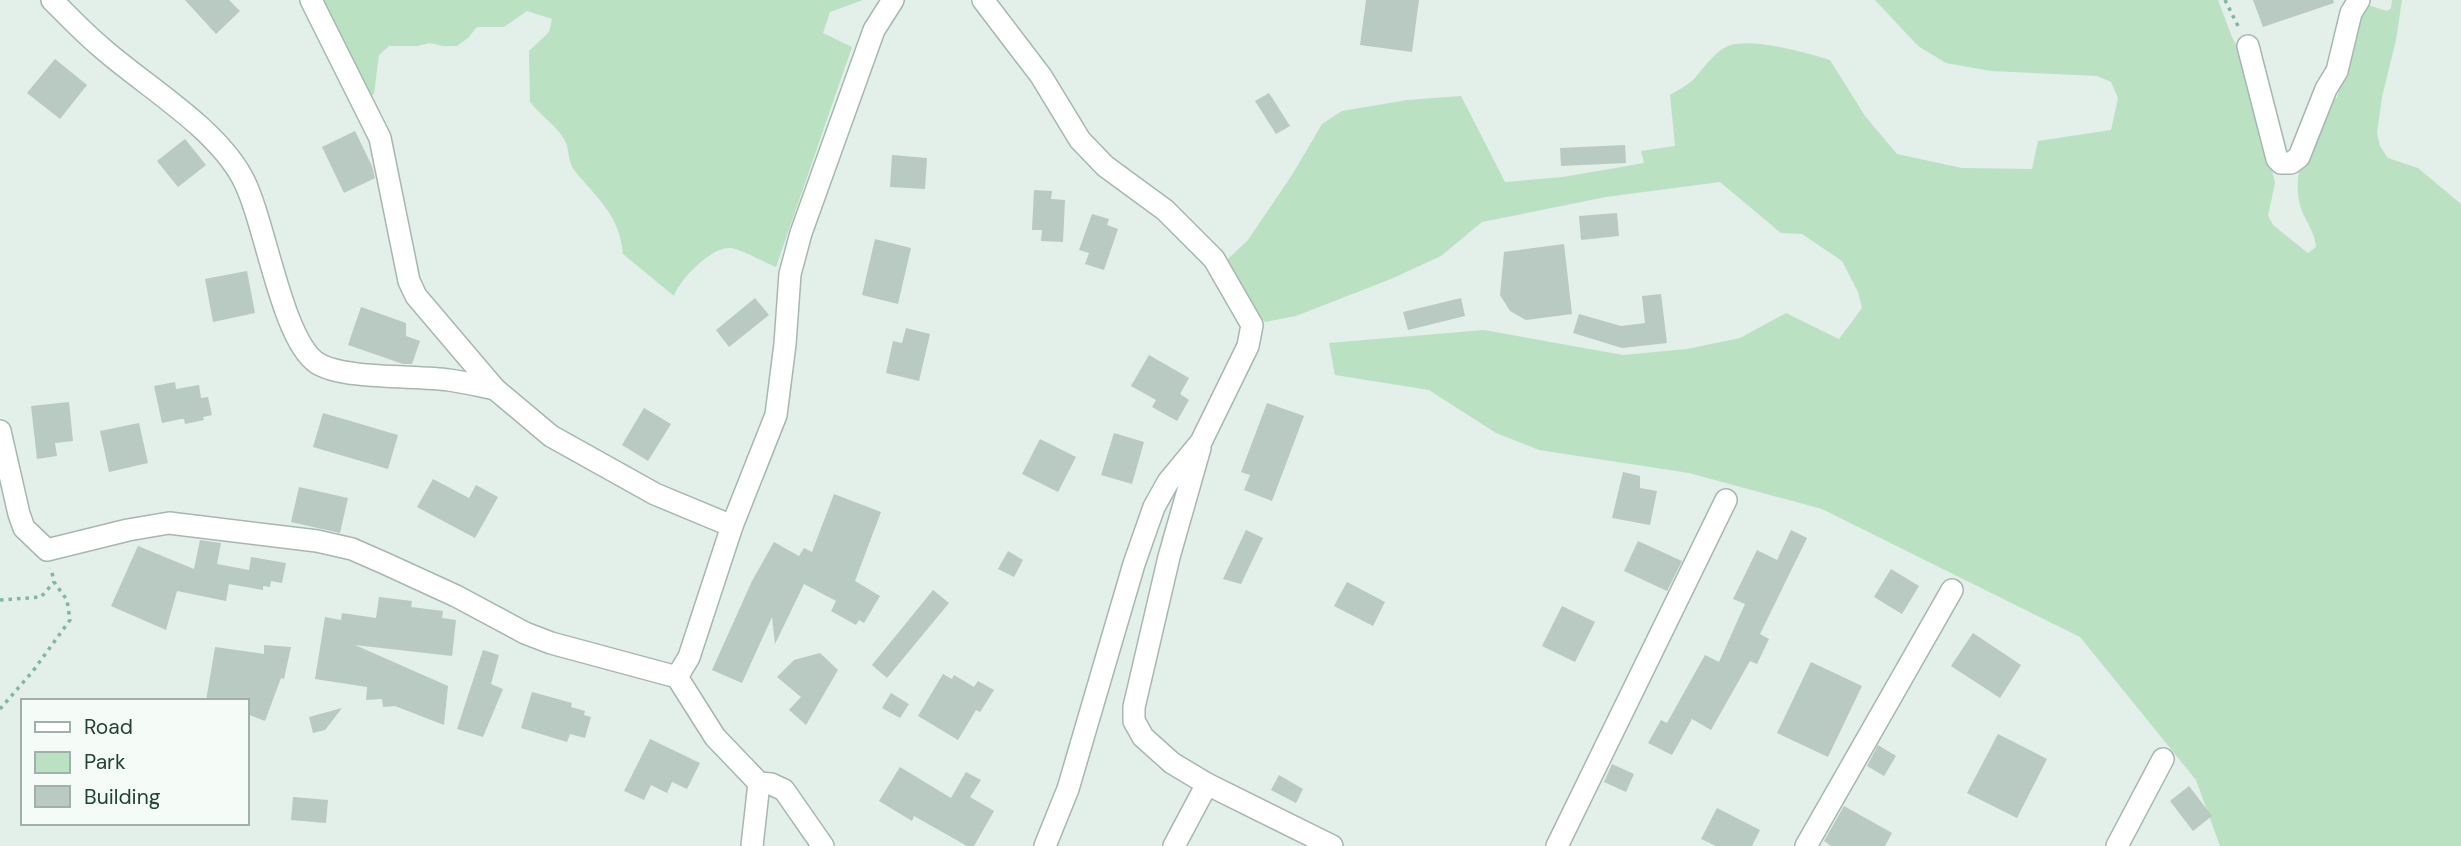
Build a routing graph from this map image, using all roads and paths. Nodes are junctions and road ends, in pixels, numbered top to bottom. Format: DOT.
graph roads {
  1 [pos="52,0"];
  2 [pos="311,0"];
  3 [pos="893,0"];
  4 [pos="983,0"];
  5 [pos="2225,0"];
  6 [pos="2359,0"];
  7 [pos="2248,46"];
  8 [pos="495,389"];
  9 [pos="0,431"];
  10 [pos="1201,442"];
  11 [pos="1726,500"];
  12 [pos="732,526"];
  13 [pos="47,550"];
  14 [pos="54,582"];
  15 [pos="1952,590"];
  16 [pos="0,600"];
  17 [pos="677,677"];
  18 [pos="0,709"];
  19 [pos="2163,760"];
  20 [pos="759,783"];
  21 [pos="1207,784"];
  22 [pos="752,846"];
  23 [pos="823,846"];
  24 [pos="1045,846"];
  25 [pos="1174,846"];
  26 [pos="1332,846"];
  27 [pos="1557,846"];
  28 [pos="1806,846"];
  29 [pos="2117,846"];
  1 -- 8 [label="street"];
  2 -- 8 [label="street"];
  3 -- 12 [label="street"];
  4 -- 10 [label="street"];
  5 -- 7 [label="path"];
  6 -- 7 [label="street"];
  8 -- 12 [label="street"];
  9 -- 13 [label="street"];
  10 -- 21 [label="street"];
  10 -- 24 [label="street"];
  11 -- 27 [label="street"];
  12 -- 17 [label="street"];
  13 -- 14 [label="path"];
  13 -- 17 [label="street"];
  14 -- 16 [label="path"];
  14 -- 18 [label="path"];
  15 -- 28 [label="street"];
  17 -- 20 [label="street"];
  19 -- 29 [label="street"];
  20 -- 22 [label="street"];
  20 -- 23 [label="street"];
  21 -- 25 [label="street"];
  21 -- 26 [label="street"];
}
